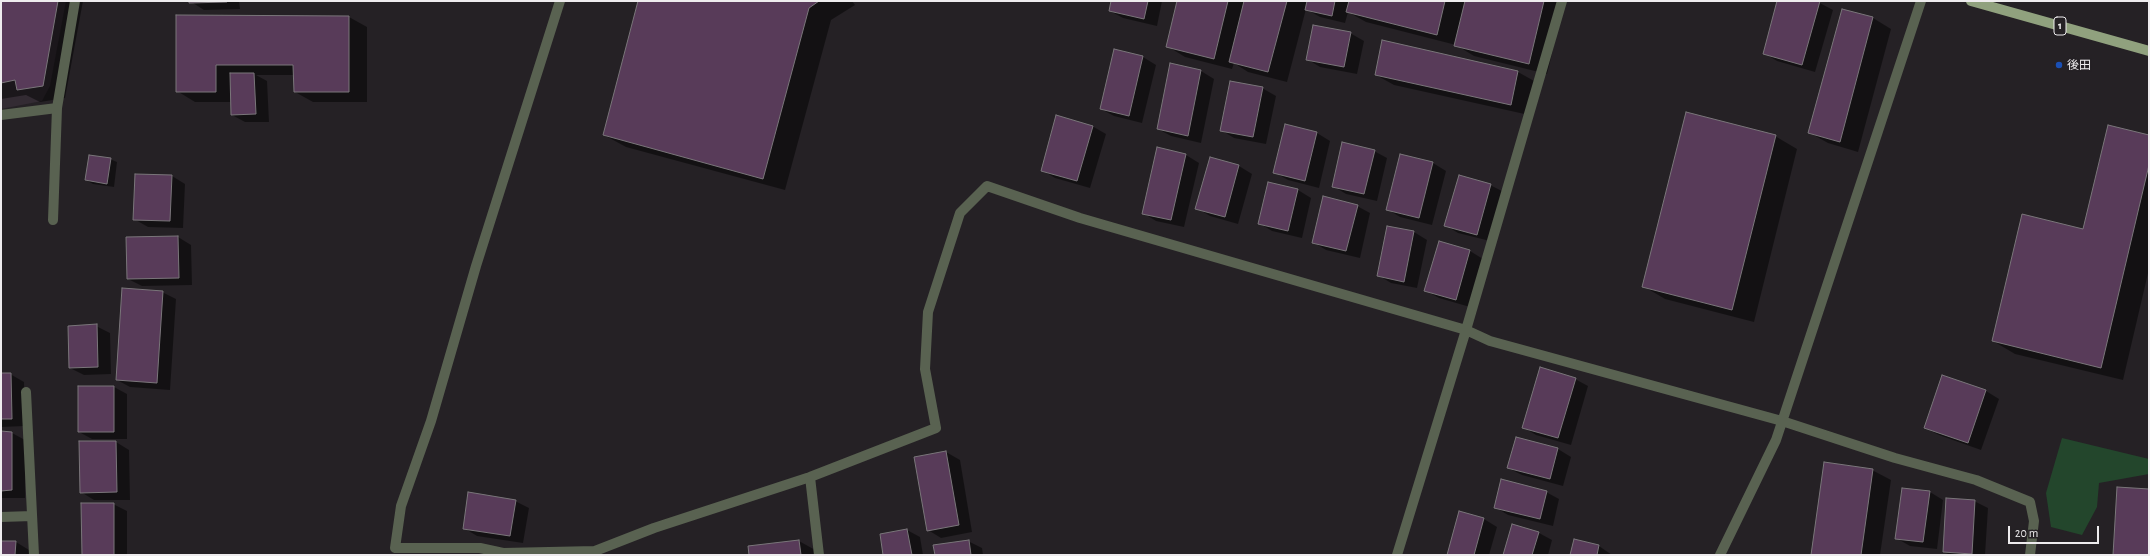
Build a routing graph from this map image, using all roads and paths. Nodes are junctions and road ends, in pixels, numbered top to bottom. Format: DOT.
graph roads {
  1 [pos="75,1"];
  2 [pos="560,1"];
  3 [pos="1562,1"];
  4 [pos="1921,1"];
  5 [pos="1971,1"];
  6 [pos="2149,50"];
  7 [pos="57,108"];
  8 [pos="1,115"];
  9 [pos="53,220"];
  10 [pos="1466,330"];
  11 [pos="26,392"];
  12 [pos="1782,421"];
  13 [pos="810,477"];
  14 [pos="32,516"];
  15 [pos="1,517"];
  16 [pos="34,555"];
  17 [pos="819,555"];
  18 [pos="1397,555"];
  19 [pos="1720,555"];
  20 [pos="2030,555"];
  1 -- 7 [label="street"];
  2 -- 13 [label="street"];
  3 -- 10 [label="street"];
  4 -- 12 [label="street"];
  5 -- 6 [label="main road, 1"];
  7 -- 8 [label="street"];
  7 -- 9 [label="street"];
  10 -- 12 [label="street"];
  10 -- 13 [label="street"];
  10 -- 18 [label="street"];
  11 -- 14 [label="street"];
  12 -- 19 [label="street"];
  12 -- 20 [label="street"];
  13 -- 17 [label="street"];
  14 -- 15 [label="street"];
  14 -- 16 [label="street"];
}
